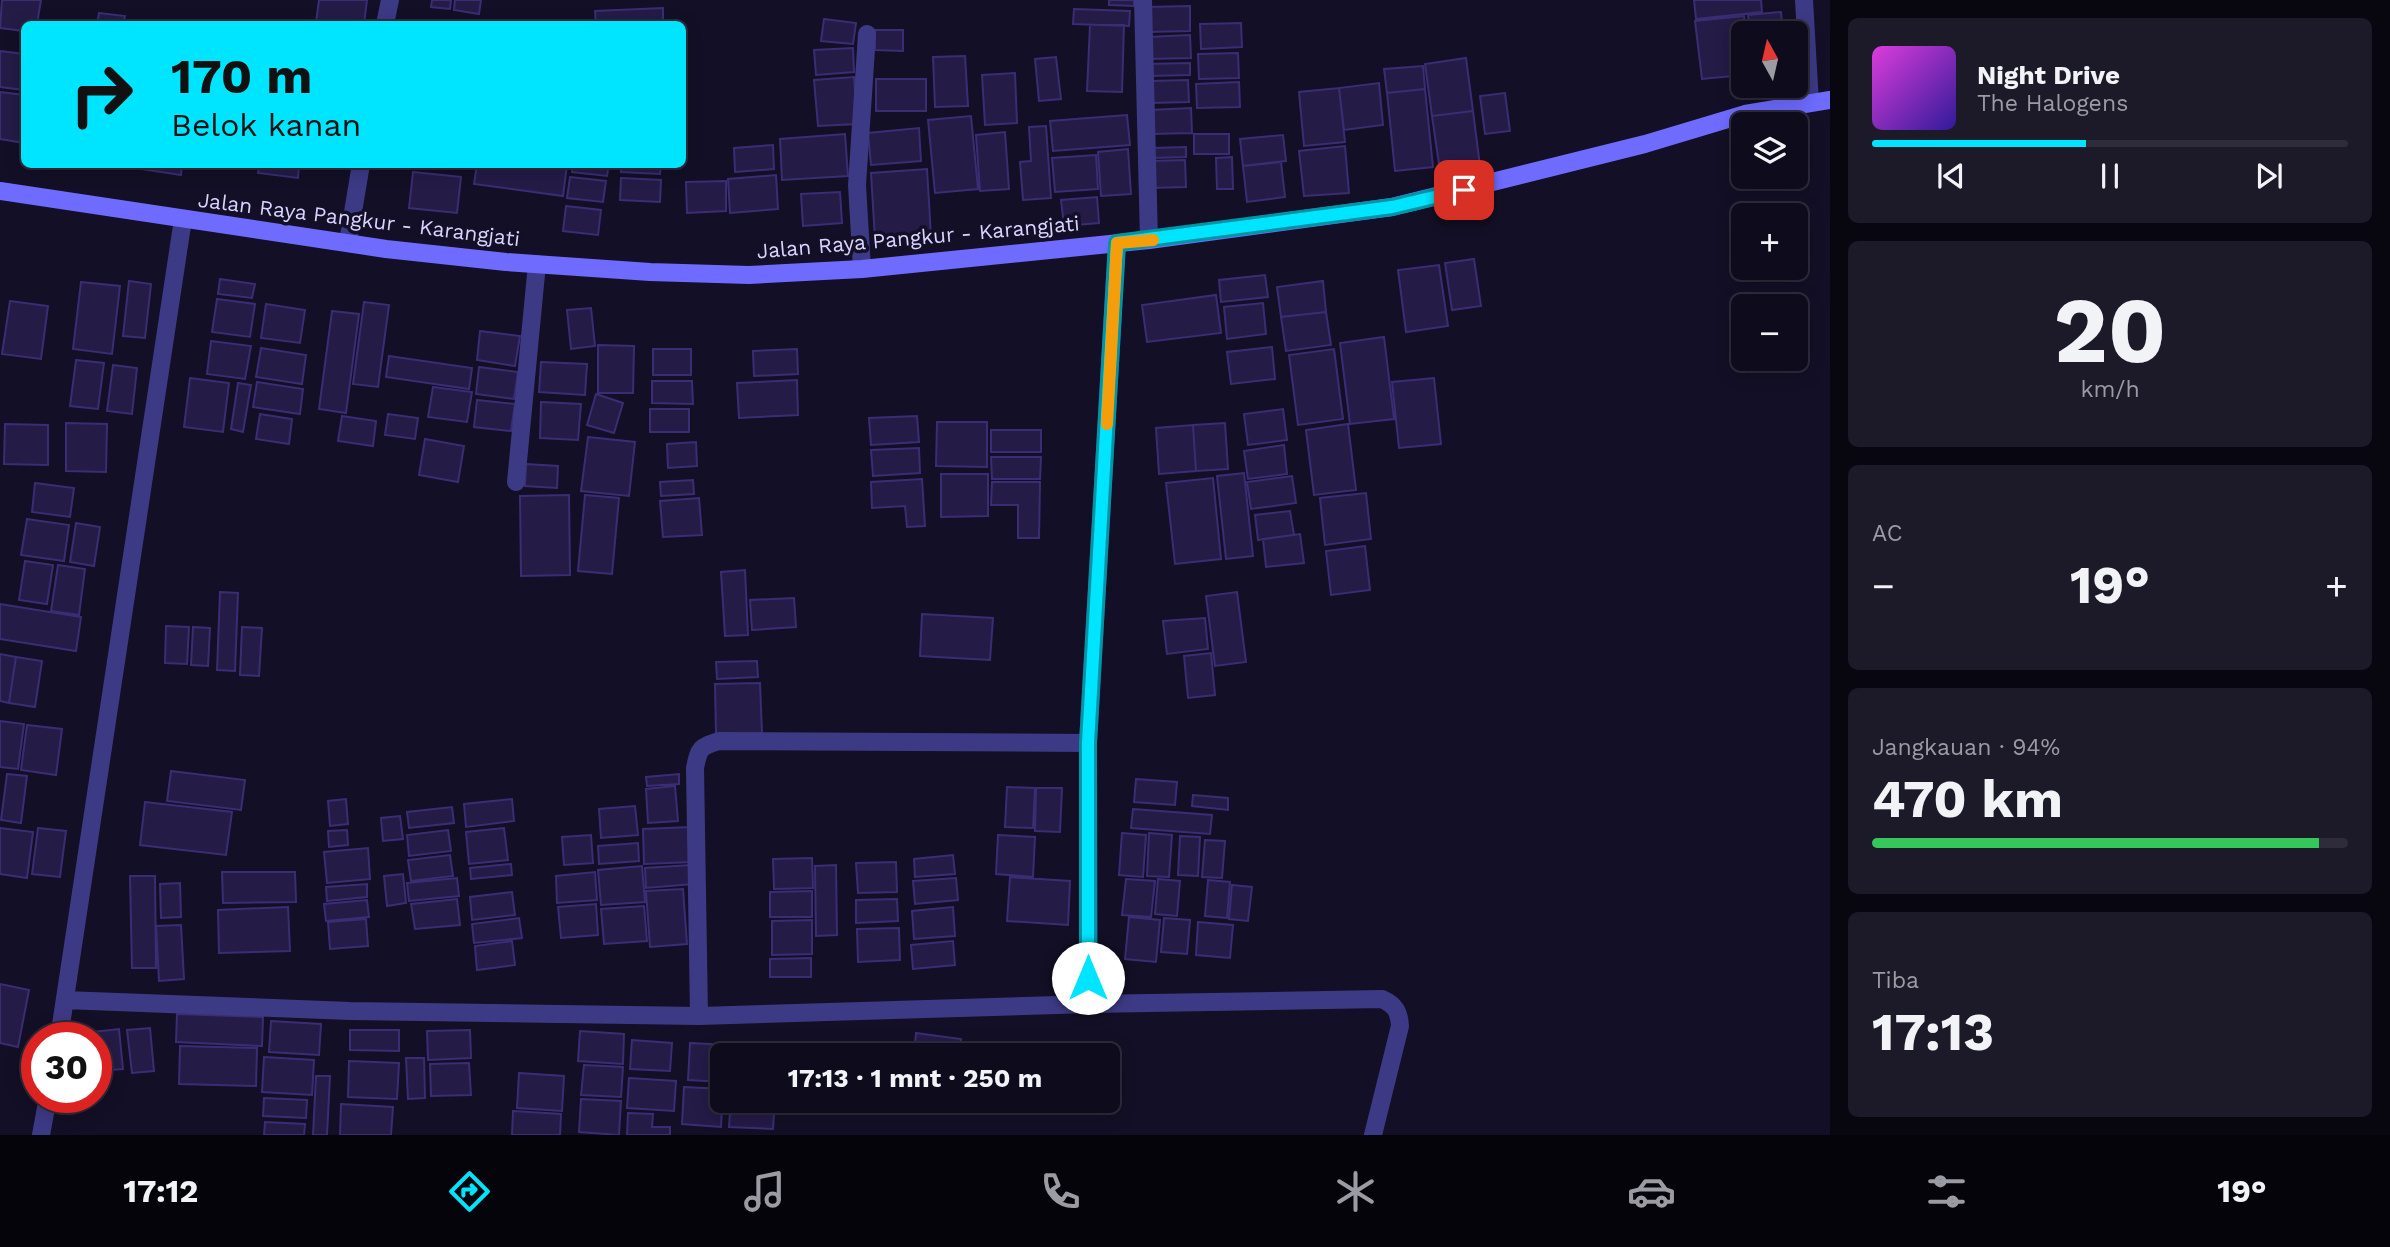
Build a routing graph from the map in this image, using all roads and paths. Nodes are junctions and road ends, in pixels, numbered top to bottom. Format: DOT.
graph roads {
  1 [pos="390,0"];
  2 [pos="1143,0"];
  3 [pos="1804,0"];
  4 [pos="386,21"];
  5 [pos="867,34"];
  6 [pos="1830,100"];
  7 [pos="1810,103"];
  8 [pos="360,168"];
  9 [pos="0,191"];
  10 [pos="183,219"];
  11 [pos="1149,240"];
  12 [pos="348,242"];
  13 [pos="1117,243"];
  14 [pos="537,264"];
  15 [pos="862,268"];
  16 [pos="516,482"];
  17 [pos="1088,743"];
  18 [pos="65,1000"];
  19 [pos="1089,1004"];
  20 [pos="699,1016"];
  21 [pos="62,1022"];
  22 [pos="45,1113"];
  23 [pos="41,1135"];
  24 [pos="1373,1135"];
  1 -- 4 [label="street"];
  2 -- 11 [label="street"];
  3 -- 7 [label="street"];
  5 -- 15 [label="street"];
  6 -- 7 [label="main road, Jalan Raya Pangkur - Karangjati"];
  7 -- 11 [label="main road, Jalan Raya Pangkur - Karangjati"];
  8 -- 12 [label="street"];
  9 -- 10 [label="main road, Jalan Raya Pangkur - Karangjati"];
  10 -- 12 [label="main road, Jalan Raya Pangkur - Karangjati"];
  10 -- 18 [label="street"];
  11 -- 13 [label="main road, Jalan Raya Pangkur - Karangjati"];
  12 -- 14 [label="main road, Jalan Raya Pangkur - Karangjati"];
  13 -- 15 [label="main road, Jalan Raya Pangkur - Karangjati"];
  13 -- 17 [label="street"];
  14 -- 15 [label="main road, Jalan Raya Pangkur - Karangjati"];
  14 -- 16 [label="street"];
  17 -- 19 [label="street"];
  17 -- 20 [label="street"];
  18 -- 20 [label="street"];
  18 -- 21 [label="street"];
  19 -- 20 [label="street"];
  19 -- 24 [label="street"];
  22 -- 23 [label="street"];
}
